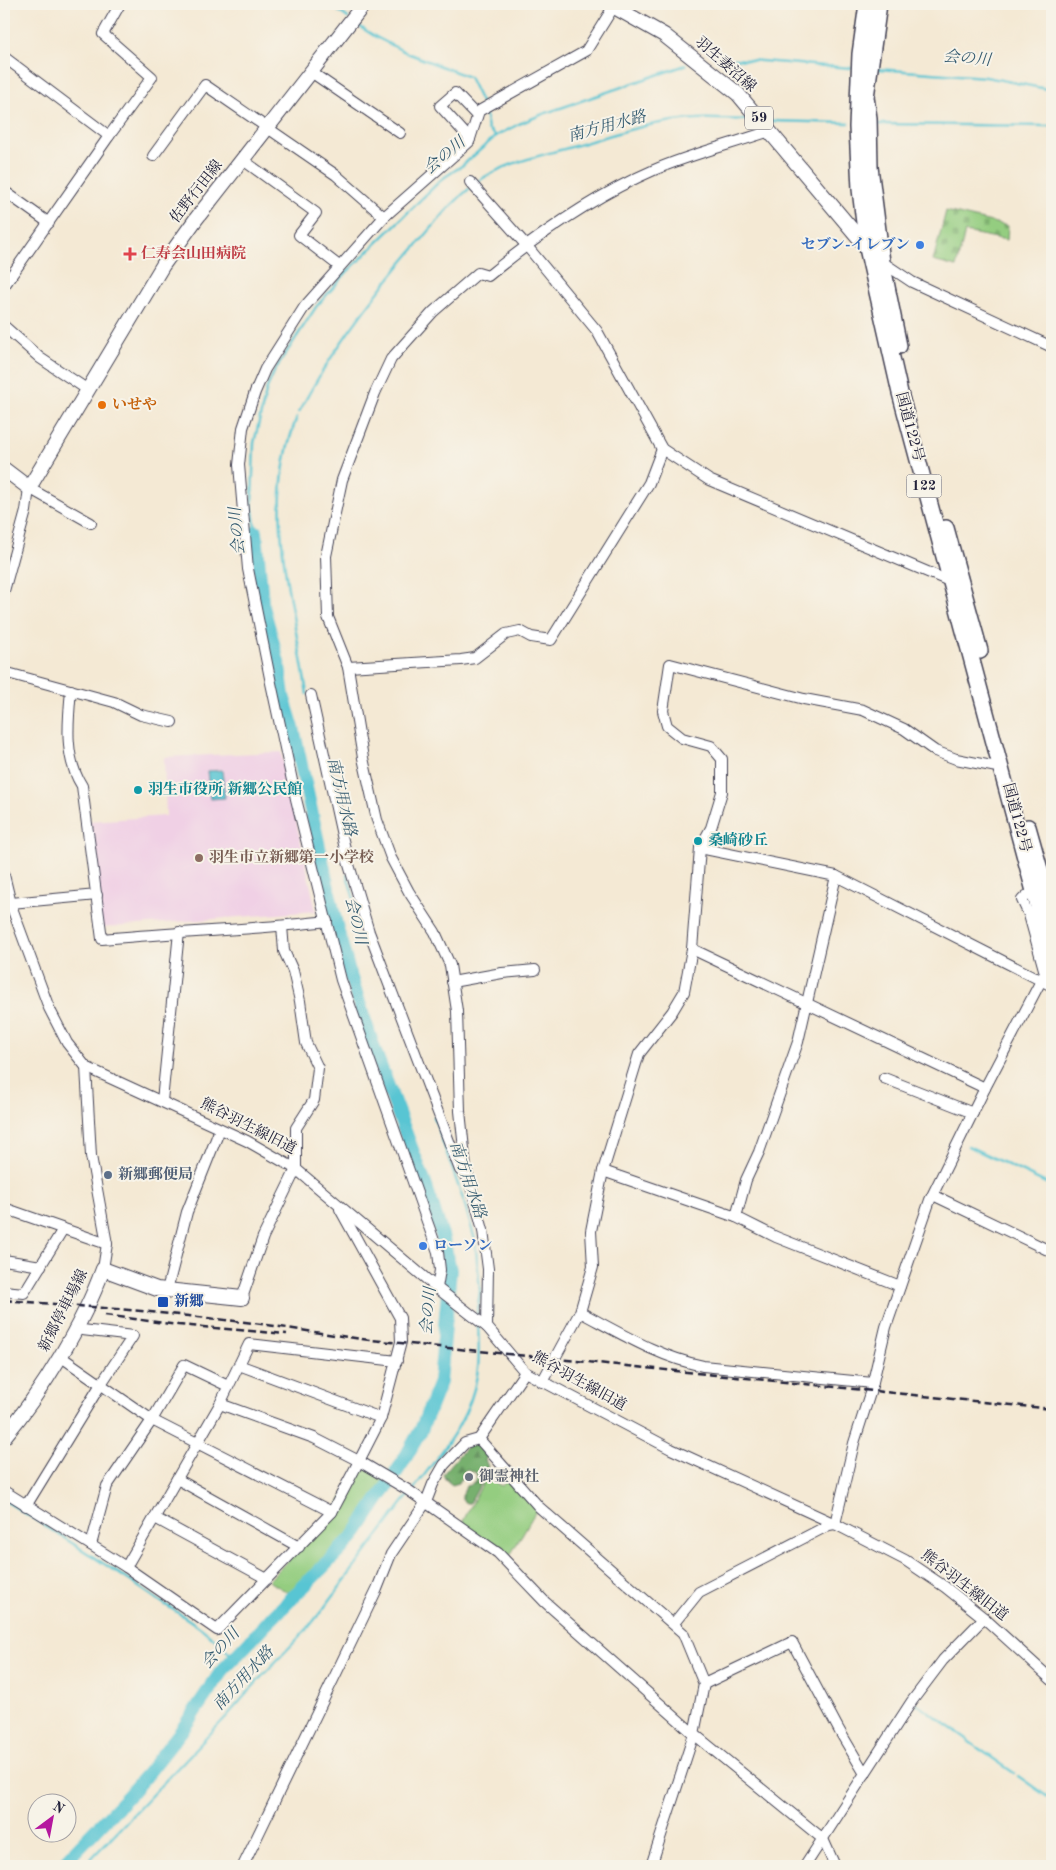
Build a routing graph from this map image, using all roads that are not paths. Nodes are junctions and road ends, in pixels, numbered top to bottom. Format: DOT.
graph roads {
  1 [pos="120,4"];
  2 [pos="364,4"];
  3 [pos="867,4"];
  4 [pos="879,4"];
  5 [pos="611,5"];
  6 [pos="4,57"];
  7 [pos="311,72"];
  8 [pos="477,116"];
  9 [pos="267,129"];
  10 [pos="770,131"];
  11 [pos="400,133"];
  12 [pos="109,136"];
  13 [pos="470,139"];
  14 [pos="153,156"];
  15 [pos="243,160"];
  16 [pos="470,182"];
  17 [pos="4,191"];
  18 [pos="384,217"];
  19 [pos="49,223"];
  20 [pos="526,245"];
  21 [pos="867,248"];
  22 [pos="882,262"];
  23 [pos="339,266"];
  24 [pos="4,286"];
  25 [pos="4,326"];
  26 [pos="1052,347"];
  27 [pos="88,390"];
  28 [pos="662,449"];
  29 [pos="4,469"];
  30 [pos="29,488"];
  31 [pos="91,523"];
  32 [pos="949,580"];
  33 [pos="4,591"];
  34 [pos="348,668"];
  35 [pos="4,672"];
  36 [pos="71,690"];
  37 [pos="311,695"];
  38 [pos="172,722"];
  39 [pos="1002,768"];
  40 [pos="700,848"];
  41 [pos="4,876"];
  42 [pos="836,876"];
  43 [pos="1045,893"];
  44 [pos="97,894"];
  45 [pos="9,907"];
  46 [pos="1052,912"];
  47 [pos="327,921"];
  48 [pos="282,926"];
  49 [pos="179,932"];
  50 [pos="692,949"];
  51 [pos="1052,958"];
  52 [pos="535,970"];
  53 [pos="1041,981"];
  54 [pos="452,982"];
  55 [pos="1052,986"];
  56 [pos="808,1003"];
  57 [pos="86,1067"];
  58 [pos="884,1078"];
  59 [pos="985,1088"];
  60 [pos="162,1101"];
  61 [pos="973,1113"];
  62 [pos="220,1129"];
  63 [pos="296,1169"];
  64 [pos="603,1172"];
  65 [pos="469,1179"];
  66 [pos="933,1196"];
  67 [pos="336,1203"];
  68 [pos="4,1208"];
  69 [pos="736,1217"];
  70 [pos="63,1229"];
  71 [pos="107,1244"];
  72 [pos="1052,1252"];
  73 [pos="4,1260"];
  74 [pos="41,1266"];
  75 [pos="103,1269"];
  76 [pos="900,1286"];
  77 [pos="437,1288"];
  78 [pos="167,1290"];
  79 [pos="4,1291"];
  80 [pos="242,1298"];
  81 [pos="580,1312"];
  82 [pos="487,1328"];
  83 [pos="74,1329"];
  84 [pos="60,1356"];
  85 [pos="397,1361"];
  86 [pos="239,1365"];
  87 [pos="525,1372"];
  88 [pos="542,1382"];
  89 [pos="873,1383"];
  90 [pos="101,1384"];
  91 [pos="228,1386"];
  92 [pos="220,1404"];
  93 [pos="381,1418"];
  94 [pos="152,1420"];
  95 [pos="4,1437"];
  96 [pos="479,1439"];
  97 [pos="197,1444"];
  98 [pos="359,1461"];
  99 [pos="177,1479"];
  100 [pos="4,1491"];
  101 [pos="426,1502"];
  102 [pos="26,1506"];
  103 [pos="332,1512"];
  104 [pos="155,1518"];
  105 [pos="835,1524"];
  106 [pos="91,1545"];
  107 [pos="299,1547"];
  108 [pos="126,1567"];
  109 [pos="267,1579"];
  110 [pos="984,1618"];
  111 [pos="674,1622"];
  112 [pos="1052,1680"];
  113 [pos="704,1684"];
  114 [pos="694,1734"];
  115 [pos="865,1774"];
  116 [pos="823,1839"];
  117 [pos="244,1866"];
  118 [pos="651,1866"];
  119 [pos="806,1866"];
  120 [pos="835,1866"];
  1 -- 12 [label="street"];
  2 -- 7 [label="main road, 佐野行田線"];
  3 -- 21 [label="highway, 国道122号 / 122"];
  4 -- 22 [label="highway, 国道122号 / 122"];
  5 -- 8 [label="street"];
  5 -- 10 [label="main road, 羽生妻沼線 / 59"];
  6 -- 12 [label="street"];
  7 -- 9 [label="main road, 佐野行田線"];
  7 -- 11 [label="street"];
  8 -- 13 [label="street"];
  8 -- 13 [label="street"];
  9 -- 14 [label="street"];
  9 -- 15 [label="main road, 佐野行田線"];
  9 -- 18 [label="street"];
  10 -- 20 [label="street"];
  10 -- 21 [label="main road, 羽生妻沼線 / 59"];
  12 -- 19 [label="street"];
  13 -- 18 [label="street"];
  15 -- 23 [label="street"];
  15 -- 27 [label="main road, 佐野行田線"];
  16 -- 20 [label="street"];
  17 -- 19 [label="street"];
  18 -- 23 [label="street"];
  19 -- 24 [label="street"];
  20 -- 28 [label="street"];
  20 -- 34 [label="street"];
  21 -- 22 [label="main road, 羽生妻沼線 / 59"];
  21 -- 32 [label="highway, 国道122号 / 122"];
  22 -- 26 [label="street"];
  22 -- 43 [label="highway, 国道122号 / 122"];
  23 -- 47 [label="street"];
  25 -- 27 [label="street"];
  27 -- 30 [label="main road, 佐野行田線"];
  28 -- 32 [label="street"];
  28 -- 34 [label="street"];
  29 -- 30 [label="main road"];
  30 -- 31 [label="street"];
  30 -- 33 [label="street"];
  32 -- 39 [label="highway, 国道122号 / 122"];
  34 -- 54 [label="street"];
  35 -- 36 [label="street"];
  36 -- 38 [label="street"];
  36 -- 44 [label="street"];
  37 -- 65 [label="street"];
  39 -- 40 [label="street"];
  39 -- 43 [label="highway, 国道122号 / 122"];
  40 -- 42 [label="street"];
  40 -- 50 [label="street"];
  41 -- 45 [label="street, 熊谷羽生線旧道"];
  42 -- 53 [label="street"];
  42 -- 56 [label="street"];
  43 -- 46 [label="highway, 国道122号 / 122"];
  43 -- 51 [label="highway, 国道122号 / 122"];
  43 -- 53 [label="street"];
  44 -- 45 [label="street"];
  44 -- 49 [label="street"];
  45 -- 57 [label="street, 熊谷羽生線旧道"];
  47 -- 48 [label="street"];
  47 -- 77 [label="street"];
  48 -- 49 [label="street"];
  48 -- 63 [label="street"];
  49 -- 60 [label="street"];
  50 -- 56 [label="street"];
  50 -- 64 [label="street"];
  52 -- 54 [label="street"];
  53 -- 55 [label="street"];
  53 -- 59 [label="street"];
  54 -- 65 [label="street"];
  56 -- 59 [label="street"];
  56 -- 69 [label="street"];
  57 -- 60 [label="street, 熊谷羽生線旧道"];
  57 -- 71 [label="street"];
  58 -- 61 [label="street"];
  59 -- 61 [label="street"];
  60 -- 62 [label="street, 熊谷羽生線旧道"];
  61 -- 66 [label="street"];
  62 -- 63 [label="street, 熊谷羽生線旧道"];
  62 -- 78 [label="street"];
  63 -- 67 [label="street, 熊谷羽生線旧道"];
  63 -- 80 [label="street"];
  64 -- 69 [label="street"];
  64 -- 81 [label="street"];
  65 -- 82 [label="street"];
  66 -- 72 [label="street"];
  66 -- 76 [label="street"];
  67 -- 77 [label="street, 熊谷羽生線旧道"];
  67 -- 85 [label="street"];
  68 -- 70 [label="street"];
  69 -- 76 [label="street"];
  70 -- 71 [label="street"];
  70 -- 74 [label="street"];
  71 -- 75 [label="street"];
  73 -- 74 [label="street"];
  74 -- 79 [label="street"];
  75 -- 78 [label="main road, 新郷停車場線"];
  75 -- 83 [label="main road, 新郷停車場線"];
  76 -- 89 [label="street"];
  77 -- 82 [label="street, 熊谷羽生線旧道"];
  78 -- 80 [label="main road, 新郷停車場線"];
  81 -- 88 [label="street"];
  81 -- 89 [label="street"];
  82 -- 87 [label="street, 熊谷羽生線旧道"];
  83 -- 84 [label="main road, 新郷停車場線"];
  83 -- 90 [label="street"];
  84 -- 90 [label="street"];
  84 -- 95 [label="main road, 新郷停車場線"];
  85 -- 86 [label="street"];
  85 -- 93 [label="street"];
  86 -- 91 [label="street"];
  86 -- 93 [label="street"];
  87 -- 88 [label="street, 熊谷羽生線旧道"];
  87 -- 96 [label="street"];
  88 -- 105 [label="street, 熊谷羽生線旧道"];
  89 -- 105 [label="street"];
  90 -- 94 [label="street"];
  90 -- 102 [label="street"];
  91 -- 92 [label="street"];
  91 -- 94 [label="street"];
  92 -- 97 [label="street"];
  92 -- 98 [label="street"];
  93 -- 98 [label="street"];
  94 -- 97 [label="street"];
  94 -- 106 [label="street"];
  96 -- 101 [label="street"];
  96 -- 111 [label="street"];
  97 -- 99 [label="street"];
  97 -- 103 [label="street"];
  98 -- 101 [label="street"];
  98 -- 103 [label="street"];
  99 -- 104 [label="street"];
  99 -- 107 [label="street"];
  100 -- 102 [label="street"];
  101 -- 114 [label="street"];
  101 -- 117 [label="street"];
  102 -- 106 [label="street"];
  103 -- 107 [label="street"];
  104 -- 108 [label="street"];
  104 -- 109 [label="street"];
  105 -- 110 [label="street, 熊谷羽生線旧道"];
  105 -- 111 [label="street"];
  106 -- 108 [label="street"];
  107 -- 109 [label="street"];
  108 -- 109 [label="street"];
  110 -- 112 [label="street, 熊谷羽生線旧道"];
  110 -- 115 [label="street"];
  111 -- 113 [label="street"];
  113 -- 114 [label="street"];
  113 -- 115 [label="street"];
  114 -- 116 [label="street"];
  114 -- 118 [label="street"];
  115 -- 116 [label="street"];
  116 -- 119 [label="street"];
  116 -- 120 [label="street"];
}
